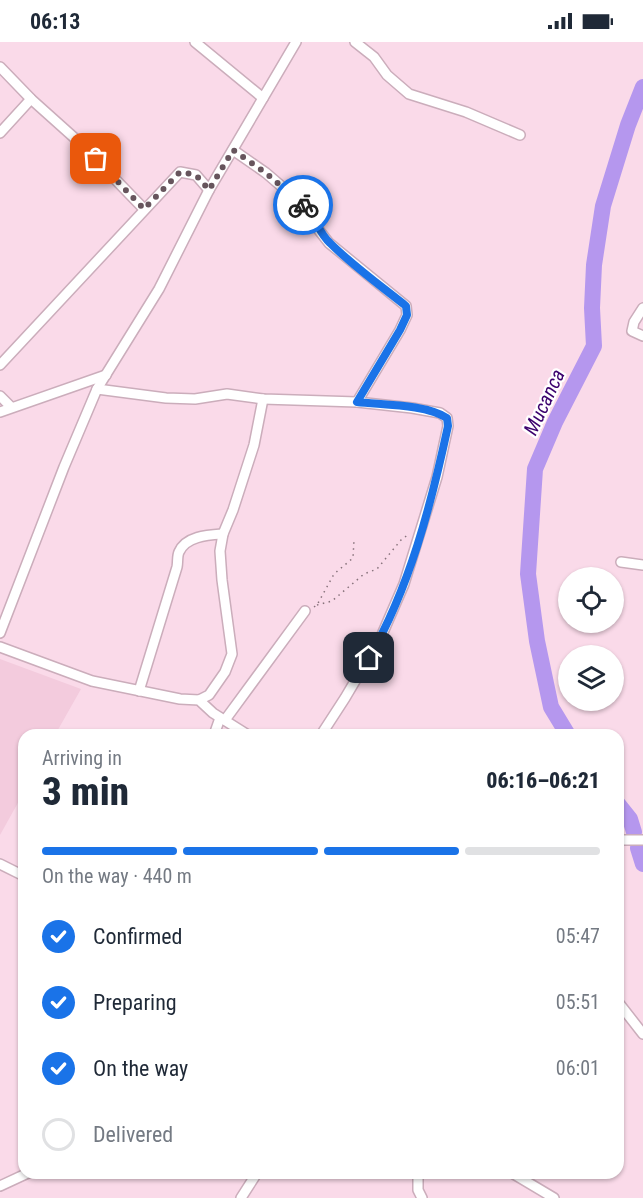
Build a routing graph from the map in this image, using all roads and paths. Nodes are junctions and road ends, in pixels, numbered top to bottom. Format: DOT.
graph roads {
  1 [pos="195,42"];
  2 [pos="296,42"];
  3 [pos="355,42"];
  4 [pos="0,68"];
  5 [pos="263,98"];
  6 [pos="31,99"];
  7 [pos="0,134"];
  8 [pos="520,135"];
  9 [pos="233,150"];
  10 [pos="209,190"];
  11 [pos="144,209"];
  12 [pos="643,308"];
  13 [pos="643,336"];
  14 [pos="0,365"];
  15 [pos="106,375"];
  16 [pos="97,389"];
  17 [pos="0,396"];
  18 [pos="263,399"];
  19 [pos="357,402"];
  20 [pos="11,407"];
  21 [pos="0,412"];
  22 [pos="423,524"];
  23 [pos="223,534"];
  24 [pos="354,540"];
  25 [pos="621,562"];
  26 [pos="643,566"];
  27 [pos="316,605"];
  28 [pos="305,611"];
  29 [pos="0,633"];
  30 [pos="0,647"];
  31 [pos="139,691"];
  32 [pos="199,700"];
  33 [pos="223,719"];
  34 [pos="217,729"];
  35 [pos="239,729"];
  36 [pos="325,729"];
  37 [pos="624,840"];
  38 [pos="643,840"];
  39 [pos="0,864"];
  40 [pos="18,873"];
  41 [pos="624,1010"];
  42 [pos="643,1034"];
  43 [pos="18,1177"];
  44 [pos="253,1179"];
  45 [pos="418,1179"];
  46 [pos="522,1179"];
  47 [pos="0,1186"];
  48 [pos="241,1198"];
  49 [pos="422,1198"];
  50 [pos="554,1198"];
  1 -- 5 [label="street"];
  2 -- 5 [label="street"];
  3 -- 8 [label="street"];
  4 -- 6 [label="street"];
  5 -- 9 [label="street"];
  6 -- 7 [label="street"];
  6 -- 11 [label="street"];
  9 -- 10 [label="street"];
  9 -- 19 [label="street"];
  10 -- 11 [label="street"];
  10 -- 15 [label="street"];
  11 -- 14 [label="street"];
  12 -- 13 [label="street"];
  15 -- 16 [label="street"];
  15 -- 20 [label="street"];
  16 -- 18 [label="street"];
  16 -- 29 [label="street"];
  17 -- 20 [label="street"];
  18 -- 19 [label="street"];
  18 -- 23 [label="street"];
  19 -- 22 [label="street"];
  20 -- 21 [label="street"];
  22 -- 27 [label="path"];
  22 -- 36 [label="street"];
  23 -- 31 [label="street"];
  23 -- 32 [label="street"];
  24 -- 27 [label="path"];
  25 -- 26 [label="street"];
  27 -- 28 [label="path"];
  28 -- 33 [label="street"];
  30 -- 31 [label="street"];
  31 -- 32 [label="street"];
  32 -- 33 [label="street"];
  33 -- 34 [label="street"];
  33 -- 35 [label="street"];
  37 -- 38 [label="street"];
  39 -- 40 [label="street"];
  41 -- 42 [label="street"];
  43 -- 47 [label="street"];
  44 -- 48 [label="street"];
  45 -- 49 [label="street"];
  46 -- 50 [label="street"];
}
